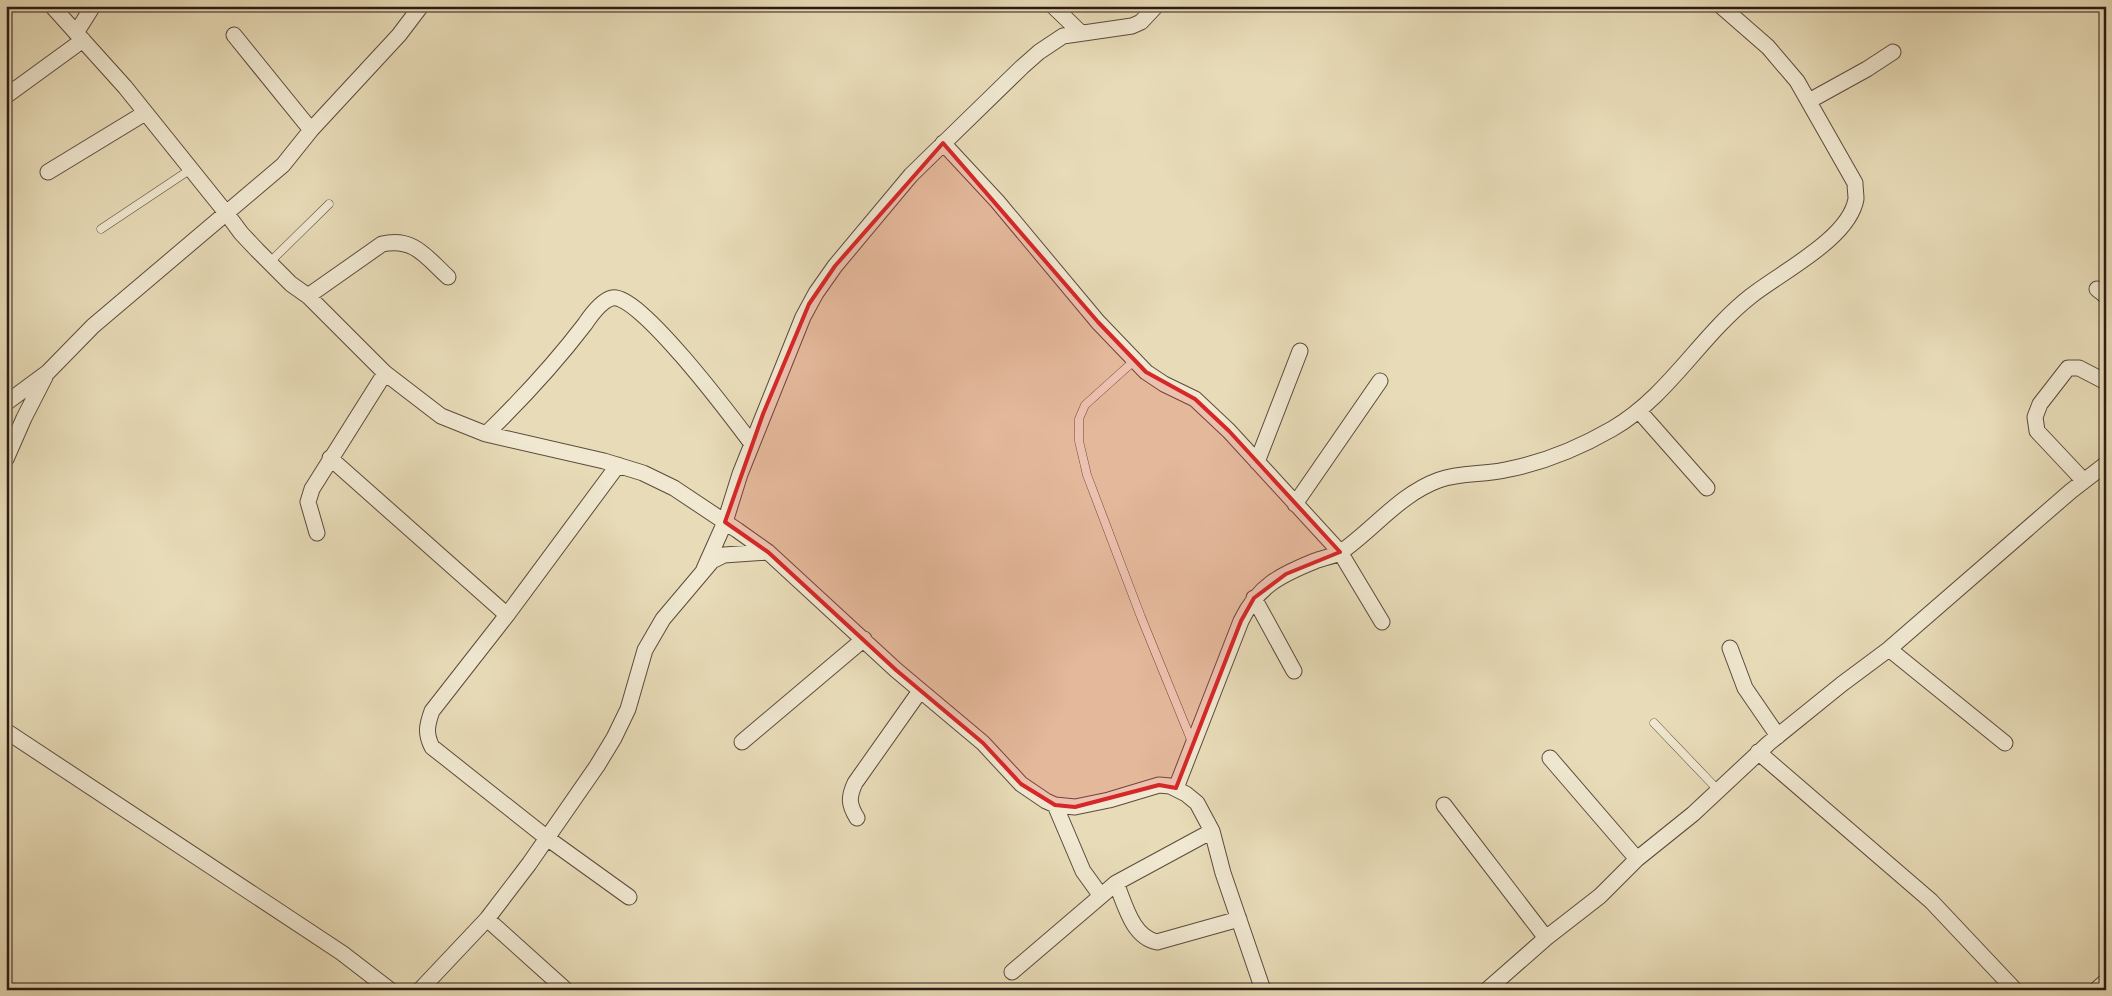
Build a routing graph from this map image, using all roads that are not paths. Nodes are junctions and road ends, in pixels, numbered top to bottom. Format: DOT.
graph roads {
  1 [pos="52,6"];
  2 [pos="93,6"];
  3 [pos="421,6"];
  4 [pos="1053,6"];
  5 [pos="1156,6"];
  6 [pos="1721,6"];
  7 [pos="1080,32"];
  8 [pos="234,35"];
  9 [pos="79,36"];
  10 [pos="1893,52"];
  11 [pos="6,96"];
  12 [pos="1808,101"];
  13 [pos="145,113"];
  14 [pos="311,130"];
  15 [pos="943,143"];
  16 [pos="191,169"];
  17 [pos="48,172"];
  18 [pos="329,204"];
  19 [pos="228,214"];
  20 [pos="101,229"];
  21 [pos="270,262"];
  22 [pos="448,277"];
  23 [pos="308,296"];
  24 [pos="1300,351"];
  25 [pos="1136,360"];
  26 [pos="48,372"];
  27 [pos="384,373"];
  28 [pos="1380,381"];
  29 [pos="2106,382"];
  30 [pos="6,403"];
  31 [pos="1639,411"];
  32 [pos="486,434"];
  33 [pos="752,444"];
  34 [pos="330,458"];
  35 [pos="6,459"];
  36 [pos="1257,462"];
  37 [pos="2106,464"];
  38 [pos="618,465"];
  39 [pos="2084,481"];
  40 [pos="1707,488"];
  41 [pos="1295,504"];
  42 [pos="725,522"];
  43 [pos="317,533"];
  44 [pos="768,552"];
  45 [pos="1340,552"];
  46 [pos="704,570"];
  47 [pos="1254,598"];
  48 [pos="507,615"];
  49 [pos="1382,622"];
  50 [pos="864,639"];
  51 [pos="1730,648"];
  52 [pos="1889,649"];
  53 [pos="1294,671"];
  54 [pos="920,691"];
  55 [pos="1654,724"];
  56 [pos="6,731"];
  57 [pos="1778,736"];
  58 [pos="742,742"];
  59 [pos="2005,743"];
  60 [pos="1193,744"];
  61 [pos="1758,752"];
  62 [pos="1550,758"];
  63 [pos="1176,788"];
  64 [pos="1718,790"];
  65 [pos="1055,805"];
  66 [pos="1444,805"];
  67 [pos="857,818"];
  68 [pos="1212,831"];
  69 [pos="547,838"];
  70 [pos="1637,859"];
  71 [pos="1116,883"];
  72 [pos="1101,896"];
  73 [pos="629,897"];
  74 [pos="1239,918"];
  75 [pos="487,919"];
  76 [pos="1546,938"];
  77 [pos="1012,972"];
  78 [pos="2106,981"];
  79 [pos="390,990"];
  80 [pos="420,990"];
  81 [pos="566,990"];
  82 [pos="1263,990"];
  83 [pos="1487,990"];
  84 [pos="2015,990"];
  85 [pos="2096,990"];
  1 -- 9 [label="street"];
  2 -- 9 [label="street"];
  3 -- 14 [label="street"];
  4 -- 7 [label="street"];
  5 -- 7 [label="street"];
  6 -- 12 [label="street"];
  7 -- 15 [label="street"];
  8 -- 14 [label="street"];
  9 -- 11 [label="street"];
  9 -- 13 [label="street"];
  10 -- 12 [label="street"];
  12 -- 31 [label="street"];
  13 -- 16 [label="street"];
  13 -- 17 [label="street"];
  14 -- 19 [label="street"];
  15 -- 25 [label="street"];
  15 -- 33 [label="street"];
  16 -- 19 [label="street"];
  16 -- 20 [label="lane"];
  18 -- 21 [label="lane"];
  19 -- 21 [label="street"];
  19 -- 26 [label="street"];
  21 -- 23 [label="street"];
  22 -- 23 [label="street"];
  23 -- 27 [label="street"];
  24 -- 36 [label="street"];
  25 -- 36 [label="street"];
  25 -- 60 [label="lane"];
  26 -- 30 [label="street"];
  26 -- 35 [label="street"];
  27 -- 32 [label="street"];
  27 -- 34 [label="street"];
  28 -- 41 [label="street"];
  29 -- 39 [label="street"];
  31 -- 40 [label="street"];
  31 -- 45 [label="street"];
  32 -- 33 [label="street"];
  32 -- 38 [label="street"];
  33 -- 42 [label="street"];
  34 -- 43 [label="street"];
  34 -- 48 [label="street"];
  36 -- 41 [label="street"];
  37 -- 39 [label="street"];
  38 -- 42 [label="street"];
  38 -- 48 [label="street"];
  39 -- 52 [label="street"];
  41 -- 45 [label="street"];
  42 -- 44 [label="street"];
  42 -- 46 [label="street"];
  44 -- 46 [label="street"];
  44 -- 50 [label="street"];
  45 -- 47 [label="street"];
  45 -- 49 [label="street"];
  46 -- 69 [label="street"];
  47 -- 53 [label="street"];
  47 -- 60 [label="street"];
  48 -- 69 [label="street"];
  50 -- 54 [label="street"];
  50 -- 58 [label="street"];
  51 -- 57 [label="street"];
  52 -- 57 [label="street"];
  52 -- 59 [label="street"];
  54 -- 65 [label="street"];
  54 -- 67 [label="street"];
  55 -- 64 [label="lane"];
  56 -- 79 [label="street"];
  57 -- 61 [label="street"];
  60 -- 63 [label="street"];
  61 -- 64 [label="street"];
  61 -- 84 [label="street"];
  62 -- 70 [label="street"];
  63 -- 65 [label="street"];
  63 -- 68 [label="street"];
  64 -- 70 [label="street"];
  65 -- 72 [label="street"];
  66 -- 76 [label="street"];
  68 -- 71 [label="street"];
  68 -- 74 [label="street"];
  69 -- 73 [label="street"];
  69 -- 75 [label="street"];
  70 -- 76 [label="street"];
  71 -- 72 [label="street"];
  71 -- 74 [label="street"];
  72 -- 77 [label="street"];
  74 -- 82 [label="street"];
  75 -- 80 [label="street"];
  75 -- 81 [label="street"];
  76 -- 83 [label="street"];
  78 -- 85 [label="street"];
}
